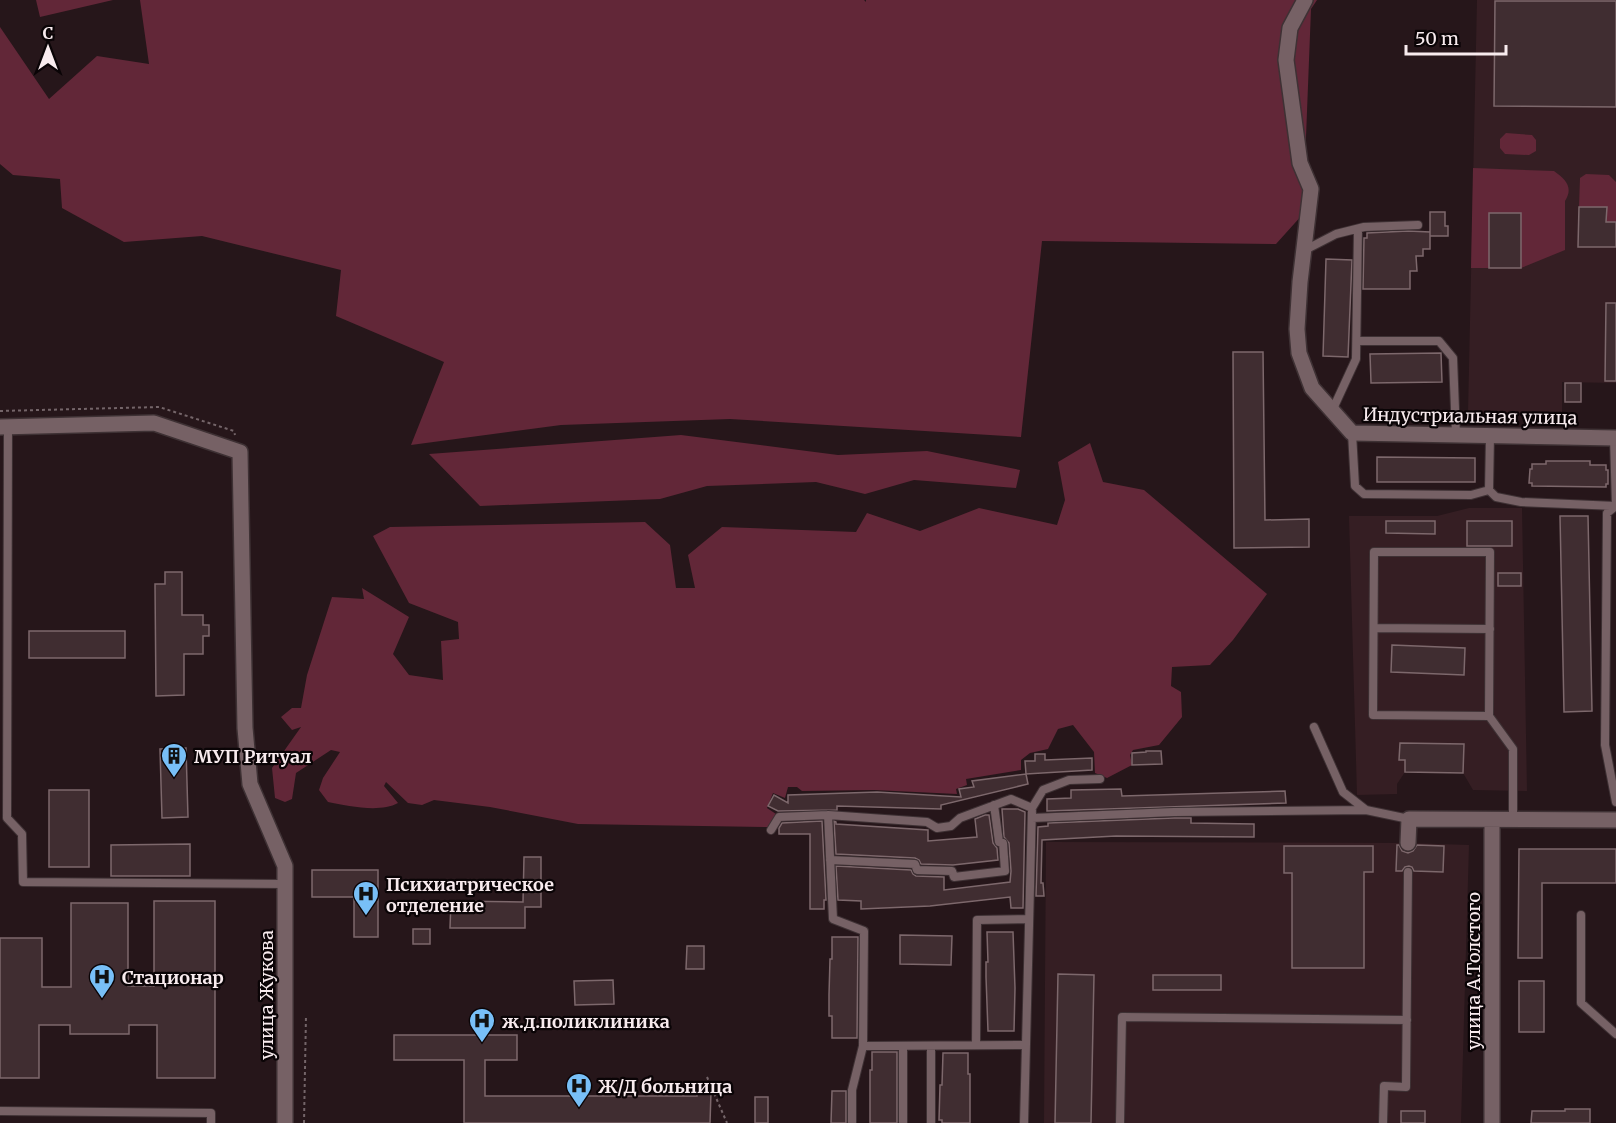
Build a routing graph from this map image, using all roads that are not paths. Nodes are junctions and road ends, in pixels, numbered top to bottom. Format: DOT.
graph roads {
  1 [pos="1305,0"];
  2 [pos="1419,225"];
  3 [pos="1358,229"];
  4 [pos="1304,250"];
  5 [pos="1357,341"];
  6 [pos="1332,411"];
  7 [pos="4,427"];
  8 [pos="1352,434"];
  9 [pos="1456,435"];
  10 [pos="1490,436"];
  11 [pos="1615,438"];
  12 [pos="1489,490"];
  13 [pos="1616,506"];
  14 [pos="4,604"];
  15 [pos="1374,628"];
  16 [pos="1490,629"];
  17 [pos="1489,716"];
  18 [pos="1314,728"];
  19 [pos="4,746"];
  20 [pos="1100,779"];
  21 [pos="1616,802"];
  22 [pos="994,806"];
  23 [pos="1032,808"];
  24 [pos="1366,810"];
  25 [pos="828,815"];
  26 [pos="1032,818"];
  27 [pos="1409,819"];
  28 [pos="1492,819"];
  29 [pos="1513,819"];
  30 [pos="1616,820"];
  31 [pos="771,830"];
  32 [pos="1408,843"];
  33 [pos="830,860"];
  34 [pos="1408,872"];
  35 [pos="285,884"];
  36 [pos="1581,915"];
  37 [pos="1029,919"];
  38 [pos="1407,1020"];
  39 [pos="1616,1034"];
  40 [pos="976,1045"];
  41 [pos="1025,1045"];
  42 [pos="863,1046"];
  43 [pos="903,1046"];
  44 [pos="931,1046"];
  45 [pos="0,1111"];
  46 [pos="211,1123"];
  47 [pos="285,1123"];
  48 [pos="852,1123"];
  49 [pos="903,1123"];
  50 [pos="931,1123"];
  51 [pos="1024,1123"];
  52 [pos="1120,1123"];
  53 [pos="1383,1123"];
  54 [pos="1492,1123"];
  1 -- 4 [label="street, Индустриальная улица"];
  2 -- 3 [label="lane"];
  3 -- 4 [label="lane"];
  3 -- 5 [label="lane"];
  4 -- 6 [label="street, Индустриальная улица"];
  5 -- 6 [label="lane"];
  5 -- 9 [label="lane"];
  6 -- 8 [label="street, Индустриальная улица"];
  7 -- 14 [label="lane"];
  7 -- 35 [label="street, улица Жукова"];
  8 -- 9 [label="street, Индустриальная улица"];
  8 -- 12 [label="lane"];
  9 -- 10 [label="street, Индустриальная улица"];
  10 -- 11 [label="street, Индустриальная улица"];
  10 -- 12 [label="lane"];
  11 -- 13 [label="lane"];
  12 -- 13 [label="lane"];
  13 -- 21 [label="lane"];
  14 -- 19 [label="lane"];
  15 -- 16 [label="lane"];
  15 -- 16 [label="lane"];
  15 -- 17 [label="lane"];
  16 -- 17 [label="lane"];
  17 -- 29 [label="lane"];
  18 -- 24 [label="lane"];
  19 -- 35 [label="lane"];
  20 -- 23 [label="lane"];
  22 -- 23 [label="lane"];
  22 -- 25 [label="lane"];
  22 -- 33 [label="lane"];
  23 -- 26 [label="lane"];
  24 -- 26 [label="lane"];
  24 -- 27 [label="lane"];
  25 -- 31 [label="lane"];
  25 -- 33 [label="lane"];
  26 -- 37 [label="lane"];
  27 -- 28 [label="street"];
  27 -- 32 [label="street"];
  28 -- 29 [label="street"];
  28 -- 54 [label="street, улица А.Толстого"];
  29 -- 30 [label="street"];
  33 -- 42 [label="lane"];
  34 -- 38 [label="lane"];
  35 -- 47 [label="street, улица Жукова"];
  36 -- 39 [label="lane"];
  37 -- 40 [label="lane"];
  37 -- 41 [label="lane"];
  38 -- 52 [label="lane"];
  38 -- 53 [label="lane"];
  40 -- 41 [label="lane"];
  40 -- 44 [label="lane"];
  41 -- 51 [label="lane"];
  42 -- 43 [label="lane"];
  42 -- 48 [label="lane"];
  43 -- 44 [label="lane"];
  43 -- 49 [label="lane"];
  44 -- 50 [label="lane"];
  45 -- 46 [label="lane"];
}
